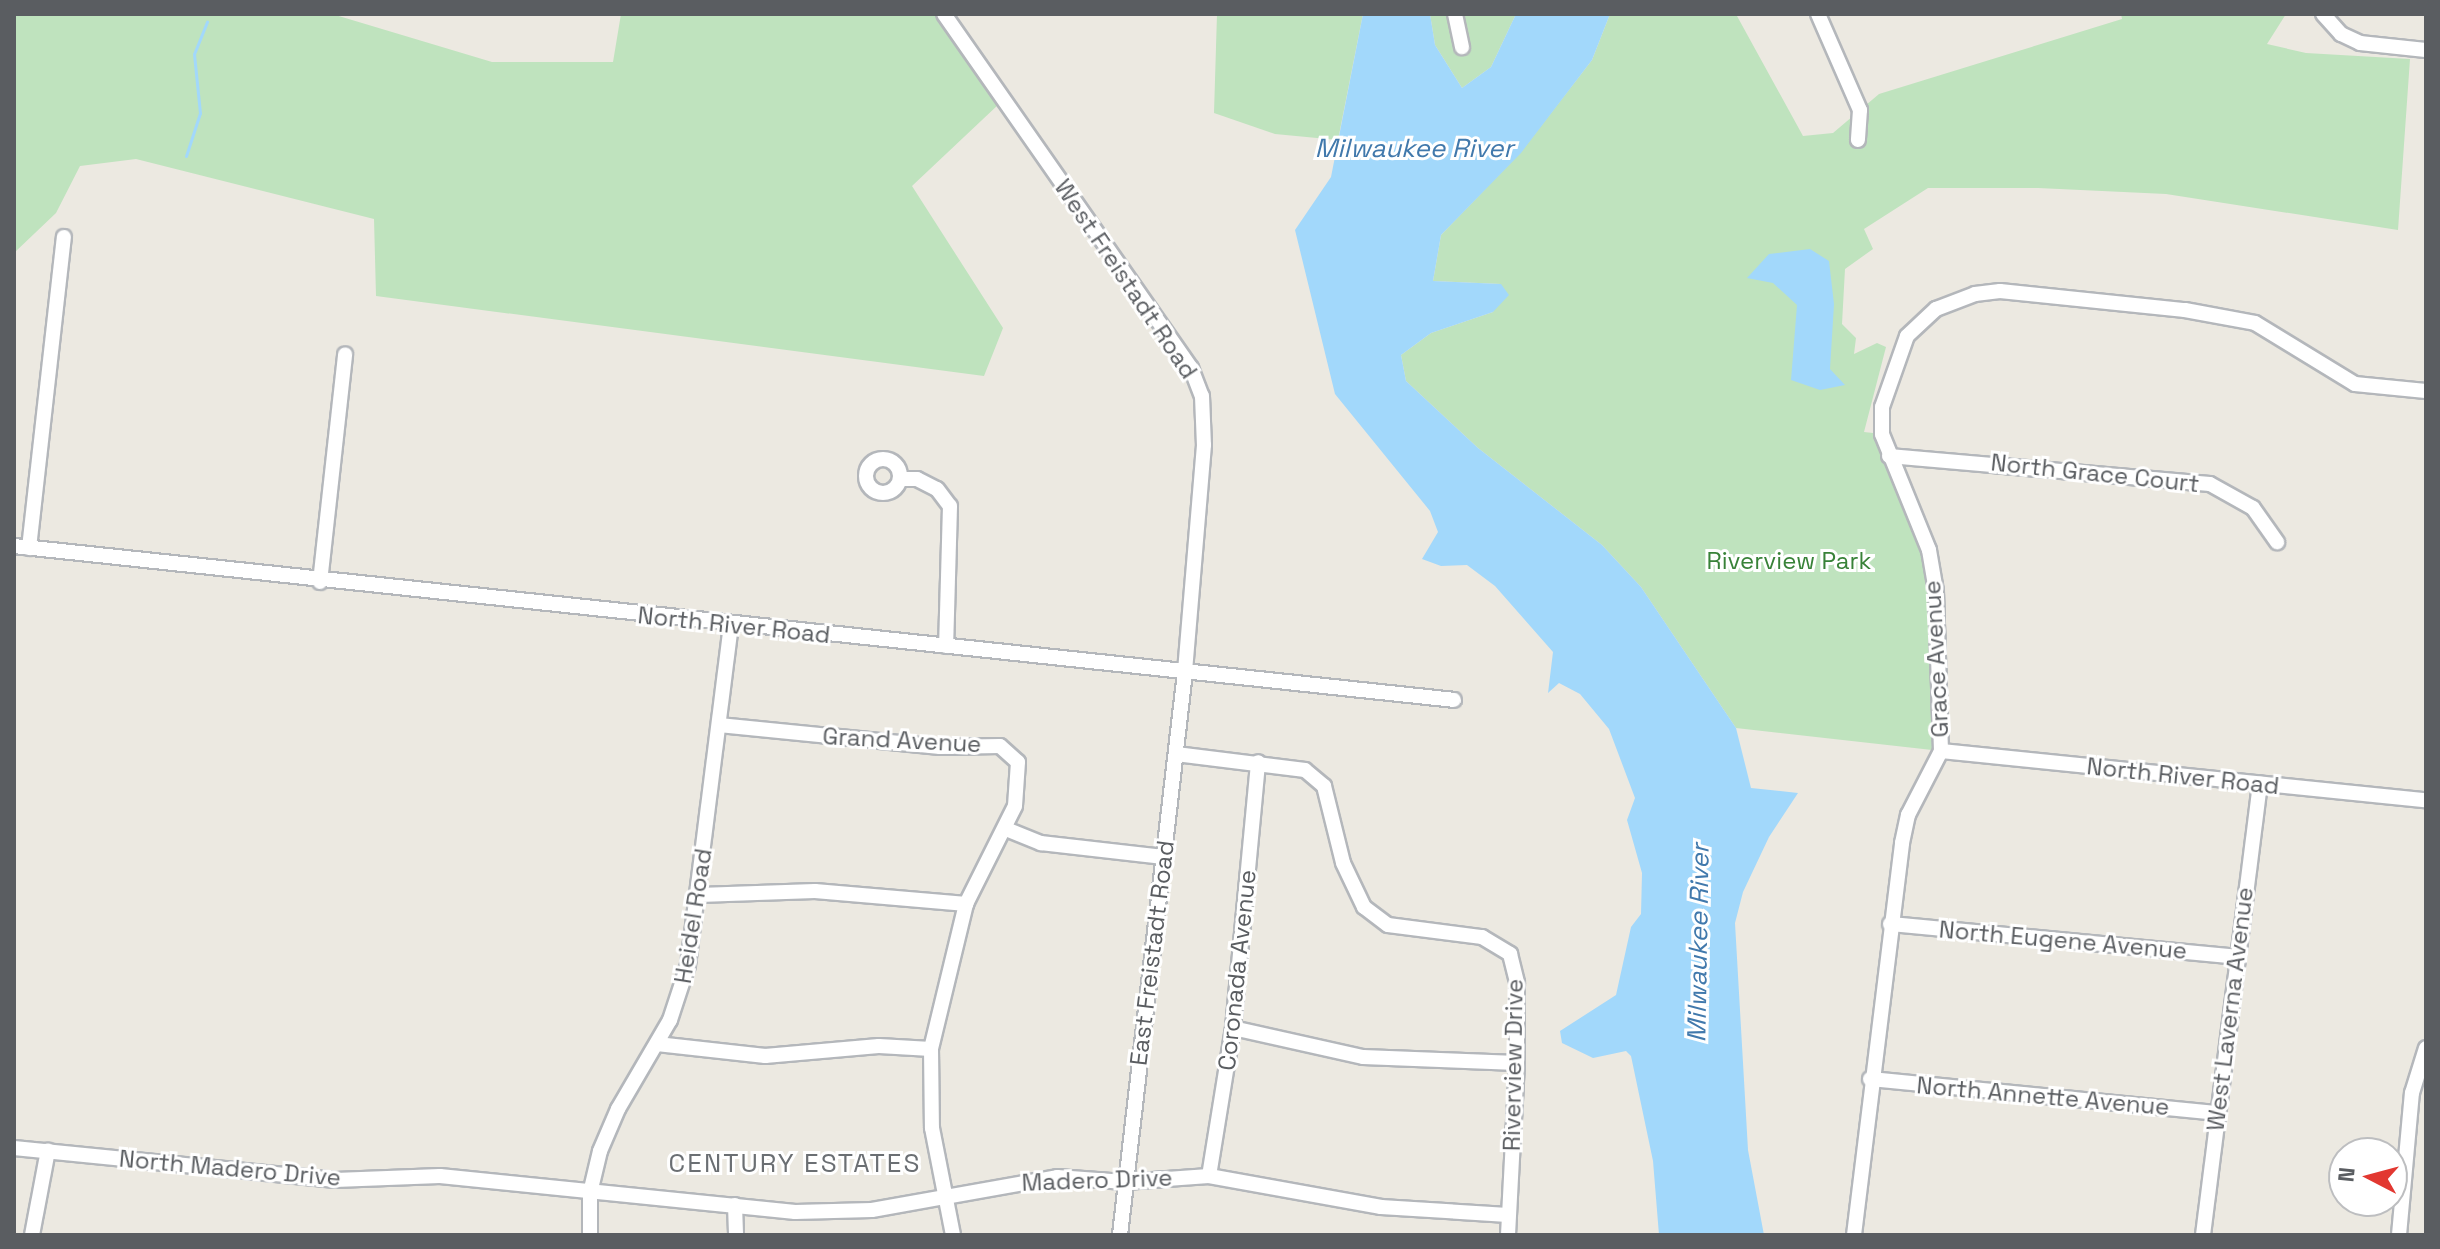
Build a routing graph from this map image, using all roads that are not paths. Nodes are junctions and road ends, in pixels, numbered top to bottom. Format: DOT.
graph roads {
  1 [pos="944,14"];
  2 [pos="1455,14"];
  3 [pos="1819,14"];
  4 [pos="2324,17"];
  5 [pos="1462,47"];
  6 [pos="2426,50"];
  7 [pos="1858,140"];
  8 [pos="64,237"];
  9 [pos="345,354"];
  10 [pos="2426,391"];
  11 [pos="1889,456"];
  12 [pos="900,479"];
  13 [pos="2277,542"];
  14 [pos="22,547"];
  15 [pos="320,582"];
  16 [pos="731,625"];
  17 [pos="946,646"];
  18 [pos="1185,672"];
  19 [pos="1454,700"];
  20 [pos="719,725"];
  21 [pos="1941,751"];
  22 [pos="1176,754"];
  23 [pos="1258,762"];
  24 [pos="2260,784"];
  25 [pos="2426,800"];
  26 [pos="1006,829"];
  27 [pos="1163,857"];
  28 [pos="699,895"];
  29 [pos="966,904"];
  30 [pos="1890,924"];
  31 [pos="2237,957"];
  32 [pos="1233,1028"];
  33 [pos="657,1044"];
  34 [pos="2426,1048"];
  35 [pos="931,1049"];
  36 [pos="1517,1063"];
  37 [pos="1870,1079"];
  38 [pos="2216,1113"];
  39 [pos="14,1148"];
  40 [pos="48,1150"];
  41 [pos="1209,1176"];
  42 [pos="1125,1182"];
  43 [pos="590,1193"];
  44 [pos="945,1196"];
  45 [pos="735,1205"];
  46 [pos="1508,1215"];
  47 [pos="32,1235"];
  48 [pos="590,1235"];
  49 [pos="736,1235"];
  50 [pos="953,1235"];
  51 [pos="1120,1235"];
  52 [pos="1508,1235"];
  53 [pos="1854,1235"];
  54 [pos="2203,1235"];
  55 [pos="2399,1235"];
  1 -- 18 [label="street, West Freistadt Road"];
  2 -- 5 [label="street"];
  3 -- 7 [label="street"];
  4 -- 6 [label="street"];
  8 -- 14 [label="street"];
  9 -- 15 [label="street"];
  10 -- 11 [label="street, Grace Avenue"];
  11 -- 13 [label="street, North Grace Court"];
  11 -- 21 [label="street, Grace Avenue"];
  12 -- 17 [label="street"];
  14 -- 15 [label="street, North River Road"];
  15 -- 16 [label="street, North River Road"];
  16 -- 17 [label="street, North River Road"];
  16 -- 20 [label="street, Heidel Road"];
  17 -- 18 [label="street, North River Road"];
  18 -- 19 [label="street, North River Road"];
  18 -- 22 [label="street, East Freistadt Road"];
  20 -- 26 [label="street, Grand Avenue"];
  20 -- 28 [label="street, Heidel Road"];
  21 -- 24 [label="street, North River Road"];
  21 -- 30 [label="street, Grace Avenue"];
  22 -- 23 [label="street, Riverview Drive"];
  22 -- 27 [label="street, East Freistadt Road"];
  23 -- 32 [label="street, Coronada Avenue"];
  23 -- 36 [label="street, Riverview Drive"];
  24 -- 25 [label="street, North River Road"];
  24 -- 31 [label="street, West Laverna Avenue"];
  26 -- 27 [label="street"];
  26 -- 29 [label="street, Grand Avenue"];
  27 -- 42 [label="street, East Freistadt Road"];
  28 -- 29 [label="street"];
  28 -- 33 [label="street, Heidel Road"];
  29 -- 35 [label="street, Grand Avenue"];
  30 -- 31 [label="street, North Eugene Avenue"];
  30 -- 37 [label="street, Grace Avenue"];
  31 -- 38 [label="street, West Laverna Avenue"];
  32 -- 36 [label="street"];
  32 -- 41 [label="street, Coronada Avenue"];
  33 -- 35 [label="street"];
  33 -- 43 [label="street, Heidel Road"];
  34 -- 55 [label="street"];
  35 -- 44 [label="street, Grand Avenue"];
  36 -- 46 [label="street, Riverview Drive"];
  37 -- 38 [label="street, North Annette Avenue"];
  37 -- 53 [label="street, Grace Avenue"];
  38 -- 54 [label="street, West Laverna Avenue"];
  39 -- 40 [label="street, North Madero Drive"];
  40 -- 43 [label="street, North Madero Drive"];
  40 -- 47 [label="street"];
  41 -- 42 [label="street, Madero Drive"];
  41 -- 46 [label="street, Madero Drive"];
  42 -- 44 [label="street, Madero Drive"];
  42 -- 51 [label="street, East Freistadt Road"];
  43 -- 45 [label="street, Madero Drive"];
  43 -- 48 [label="street, Heidel Road"];
  44 -- 45 [label="street, Madero Drive"];
  44 -- 50 [label="street, Grand Avenue"];
  45 -- 49 [label="street"];
  46 -- 52 [label="street, Riverview Drive"];
}
